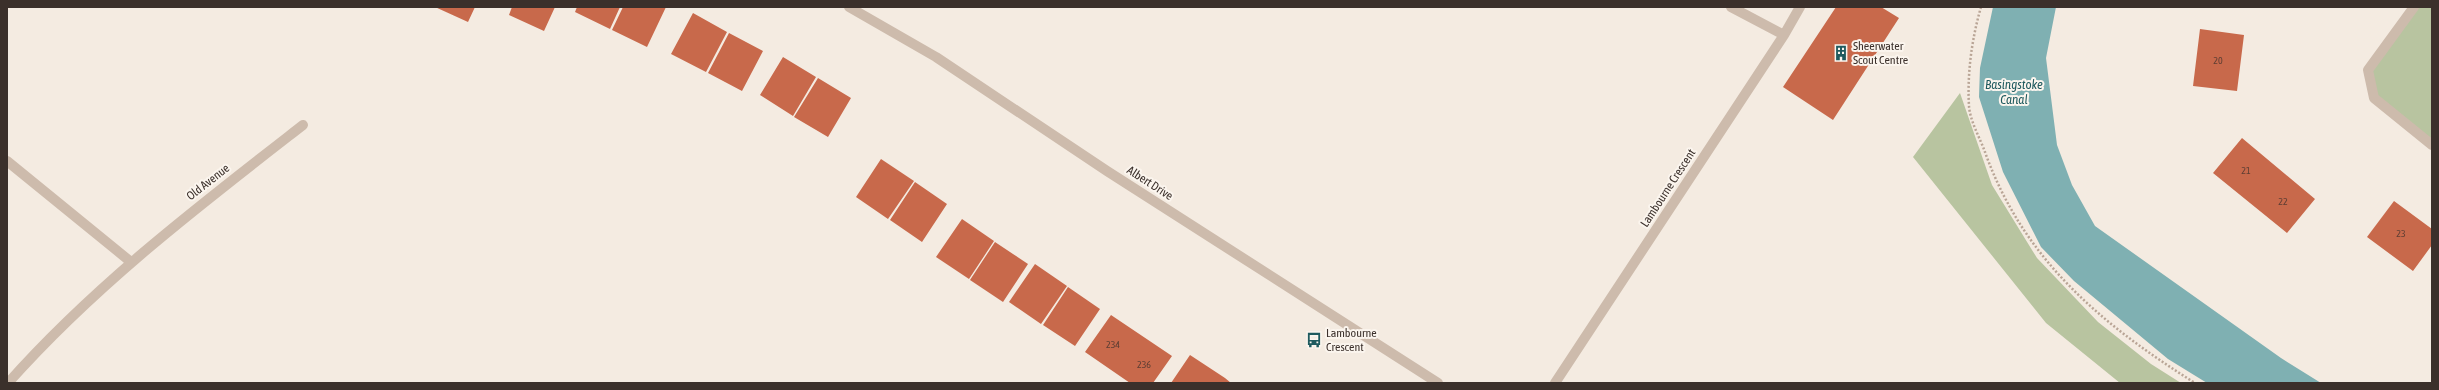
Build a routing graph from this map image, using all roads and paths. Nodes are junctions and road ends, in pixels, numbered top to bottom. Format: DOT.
graph roads {
  1 [pos="848,7"];
  2 [pos="1731,7"];
  3 [pos="1800,7"];
  4 [pos="1981,7"];
  5 [pos="2414,7"];
  6 [pos="1784,35"];
  7 [pos="303,125"];
  8 [pos="2432,145"];
  9 [pos="7,162"];
  10 [pos="131,262"];
  11 [pos="8,383"];
  12 [pos="1438,383"];
  13 [pos="1555,383"];
  14 [pos="2195,383"];
  1 -- 12 [label="street, Albert Drive"];
  2 -- 6 [label="street"];
  3 -- 6 [label="street, Lambourne Crescent"];
  4 -- 14 [label="path"];
  5 -- 8 [label="street"];
  6 -- 13 [label="street, Lambourne Crescent"];
  7 -- 10 [label="street, Old Avenue"];
  9 -- 10 [label="street"];
  10 -- 11 [label="street, Old Avenue"];
}
